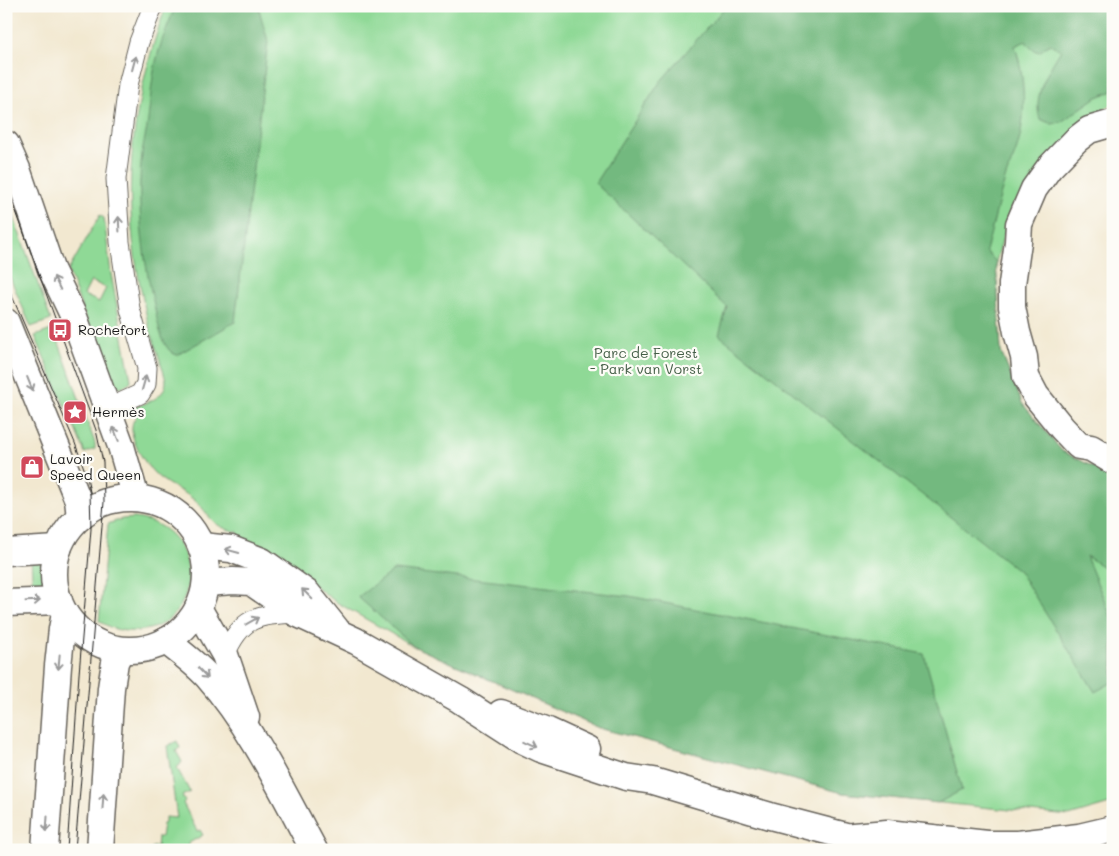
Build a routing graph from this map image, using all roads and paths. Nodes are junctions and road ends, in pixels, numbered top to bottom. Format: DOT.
graph roads {
  1 [pos="153,6"];
  2 [pos="1109,125"];
  3 [pos="6,144"];
  4 [pos="6,322"];
  5 [pos="107,409"];
  6 [pos="1113,461"];
  7 [pos="136,498"];
  8 [pos="80,517"];
  9 [pos="201,546"];
  10 [pos="58,549"];
  11 [pos="6,552"];
  12 [pos="206,583"];
  13 [pos="6,603"];
  14 [pos="62,607"];
  15 [pos="198,608"];
  16 [pos="296,613"];
  17 [pos="338,632"];
  18 [pos="166,641"];
  19 [pos="121,650"];
  20 [pos="225,655"];
  21 [pos="255,741"];
  22 [pos="1113,829"];
  23 [pos="850,836"];
  24 [pos="45,850"];
  25 [pos="100,850"];
  26 [pos="314,850"];
  27 [pos="880,850"];
  5 -- 1 [label="street, one-way"];
  2 -- 6 [label="main road"];
  5 -- 3 [label="main road, one-way"];
  4 -- 8 [label="main road, one-way"];
  7 -- 5 [label="main road, one-way"];
  7 -- 8 [label="main road"];
  7 -- 9 [label="main road"];
  8 -- 10 [label="main road"];
  9 -- 12 [label="main road"];
  17 -- 9 [label="main road, one-way"];
  10 -- 11 [label="main road"];
  10 -- 14 [label="main road"];
  12 -- 15 [label="main road"];
  12 -- 16 [label="main road"];
  13 -- 14 [label="main road, one-way"];
  14 -- 19 [label="main road"];
  14 -- 24 [label="main road, one-way"];
  15 -- 18 [label="main road"];
  15 -- 20 [label="main road"];
  16 -- 17 [label="main road"];
  20 -- 16 [label="street, one-way"];
  17 -- 23 [label="main road"];
  18 -- 19 [label="main road"];
  18 -- 21 [label="main road, one-way"];
  25 -- 19 [label="main road, one-way"];
  20 -- 21 [label="main road"];
  21 -- 26 [label="main road"];
  22 -- 23 [label="main road"];
  23 -- 27 [label="main road"];
}
